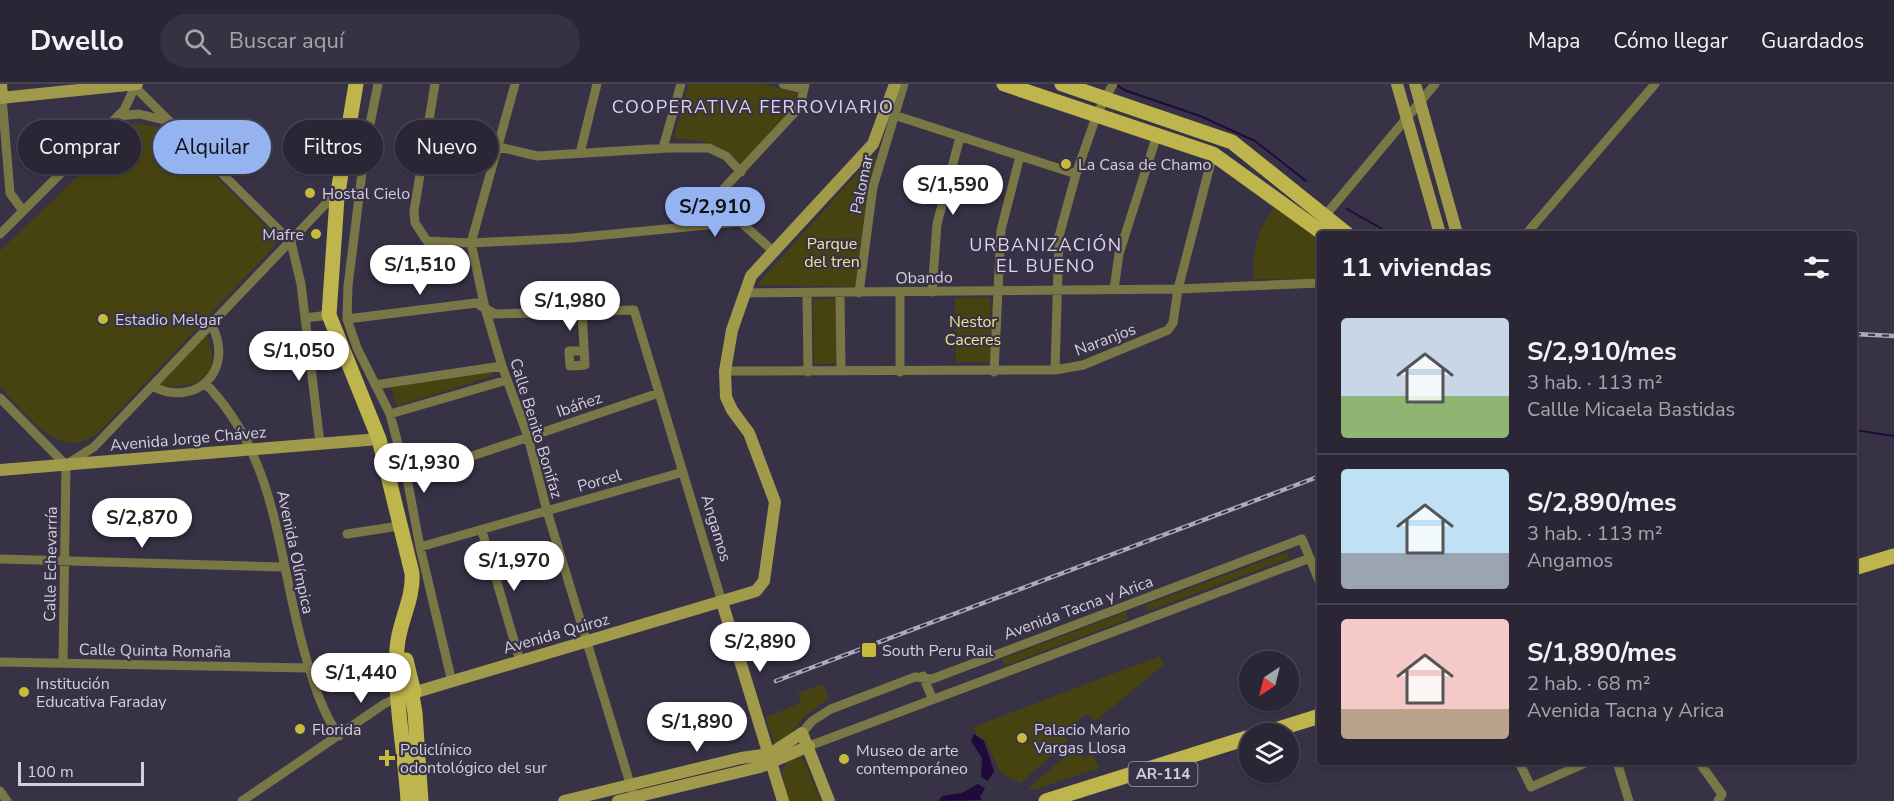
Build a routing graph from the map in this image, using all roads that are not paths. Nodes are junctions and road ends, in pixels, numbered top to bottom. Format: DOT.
graph roads {
  1 [pos="1,84"];
  2 [pos="132,84"];
  3 [pos="137,84"];
  4 [pos="356,84"];
  5 [pos="378,84"];
  6 [pos="435,84"];
  7 [pos="515,84"];
  8 [pos="597,84"];
  9 [pos="681,84"];
  10 [pos="783,84"];
  11 [pos="895,84"];
  12 [pos="904,84"];
  13 [pos="1004,84"];
  14 [pos="1062,84"];
  15 [pos="1397,84"];
  16 [pos="1415,84"];
  17 [pos="1435,84"];
  18 [pos="1655,84"];
  19 [pos="804,87"];
  20 [pos="1110,92"];
  21 [pos="1,98"];
  22 [pos="1420,102"];
  23 [pos="1097,114"];
  24 [pos="118,116"];
  25 [pos="894,116"];
  26 [pos="1407,118"];
  27 [pos="160,120"];
  28 [pos="168,120"];
  29 [pos="1157,135"];
  30 [pos="960,137"];
  31 [pos="499,147"];
  32 [pos="663,148"];
  33 [pos="580,153"];
  34 [pos="1434,153"];
  35 [pos="1213,154"];
  36 [pos="1020,156"];
  37 [pos="1418,158"];
  38 [pos="741,172"];
  39 [pos="222,174"];
  40 [pos="1076,174"];
  41 [pos="5,194"];
  42 [pos="337,194"];
  43 [pos="715,199"];
  44 [pos="23,211"];
  45 [pos="1324,217"];
  46 [pos="739,222"];
  47 [pos="689,226"];
  48 [pos="1320,231"];
  49 [pos="1343,231"];
  50 [pos="1439,231"];
  51 [pos="1455,231"];
  52 [pos="1529,231"];
  53 [pos="0,234"];
  54 [pos="291,242"];
  55 [pos="471,243"];
  56 [pos="773,251"];
  57 [pos="1317,283"];
  58 [pos="1178,288"];
  59 [pos="1114,289"];
  60 [pos="1056,290"];
  61 [pos="997,291"];
  62 [pos="932,292"];
  63 [pos="744,293"];
  64 [pos="840,293"];
  65 [pos="860,293"];
  66 [pos="900,293"];
  67 [pos="807,294"];
  68 [pos="485,308"];
  69 [pos="582,312"];
  70 [pos="329,315"];
  71 [pos="305,318"];
  72 [pos="347,319"];
  73 [pos="212,326"];
  74 [pos="584,351"];
  75 [pos="502,366"];
  76 [pos="1055,370"];
  77 [pos="725,371"];
  78 [pos="841,371"];
  79 [pos="808,372"];
  80 [pos="900,372"];
  81 [pos="994,372"];
  82 [pos="507,380"];
  83 [pos="205,383"];
  84 [pos="375,385"];
  85 [pos="152,386"];
  86 [pos="658,393"];
  87 [pos="0,398"];
  88 [pos="390,414"];
  89 [pos="528,437"];
  90 [pos="379,439"];
  91 [pos="320,443"];
  92 [pos="252,449"];
  93 [pos="66,465"];
  94 [pos="0,470"];
  95 [pos="683,472"];
  96 [pos="407,478"];
  97 [pos="547,511"];
  98 [pos="399,526"];
  99 [pos="482,531"];
  100 [pos="347,534"];
  101 [pos="420,547"];
  102 [pos="1894,547"];
  103 [pos="1894,556"];
  104 [pos="1857,557"];
  105 [pos="1310,558"];
  106 [pos="0,559"];
  107 [pos="66,560"];
  108 [pos="283,567"];
  109 [pos="1857,567"];
  110 [pos="1317,576"];
  111 [pos="722,602"];
  112 [pos="1134,604"];
  113 [pos="1141,621"];
  114 [pos="400,634"];
  115 [pos="588,641"];
  116 [pos="990,657"];
  117 [pos="406,660"];
  118 [pos="520,661"];
  119 [pos="0,662"];
  120 [pos="63,663"];
  121 [pos="309,668"];
  122 [pos="997,675"];
  123 [pos="923,676"];
  124 [pos="452,682"];
  125 [pos="406,695"];
  126 [pos="932,698"];
  127 [pos="1317,717"];
  128 [pos="1297,723"];
  129 [pos="1317,727"];
  130 [pos="802,733"];
  131 [pos="1299,733"];
  132 [pos="339,736"];
  133 [pos="1239,740"];
  134 [pos="809,746"];
  135 [pos="1239,751"];
  136 [pos="771,758"];
  137 [pos="1521,765"];
  138 [pos="1581,765"];
  139 [pos="1618,765"];
  140 [pos="1701,765"];
  141 [pos="0,791"];
  142 [pos="632,791"];
  143 [pos="7,801"];
  144 [pos="242,801"];
  145 [pos="408,801"];
  146 [pos="421,801"];
  147 [pos="564,801"];
  148 [pos="618,801"];
  149 [pos="783,801"];
  150 [pos="830,801"];
  151 [pos="1046,801"];
  152 [pos="1077,801"];
  153 [pos="1629,801"];
  154 [pos="1718,801"];
  1 -- 21 [label="street"];
  2 -- 3 [label="street"];
  2 -- 21 [label="street"];
  2 -- 24 [label="street"];
  2 -- 28 [label="street"];
  4 -- 42 [label="main road"];
  5 -- 72 [label="street"];
  6 -- 55 [label="street"];
  7 -- 31 [label="street, Calle Benito Bonifaz"];
  8 -- 33 [label="street"];
  9 -- 32 [label="street"];
  10 -- 19 [label="street"];
  11 -- 56 [label="street, Avenida Quiroz"];
  12 -- 25 [label="street, Palomar"];
  13 -- 23 [label="main road"];
  14 -- 20 [label="main road"];
  15 -- 26 [label="street"];
  16 -- 22 [label="street"];
  17 -- 22 [label="street"];
  18 -- 52 [label="street"];
  19 -- 38 [label="street"];
  20 -- 23 [label="street"];
  20 -- 45 [label="main road"];
  21 -- 41 [label="street"];
  22 -- 26 [label="street"];
  22 -- 34 [label="street"];
  23 -- 29 [label="main road"];
  23 -- 40 [label="street"];
  24 -- 27 [label="street"];
  24 -- 44 [label="street"];
  25 -- 30 [label="street"];
  25 -- 65 [label="street, Palomar"];
  26 -- 37 [label="street"];
  26 -- 45 [label="street"];
  29 -- 35 [label="main road"];
  29 -- 59 [label="street"];
  30 -- 36 [label="street"];
  30 -- 62 [label="street"];
  31 -- 33 [label="street"];
  31 -- 55 [label="street, Calle Benito Bonifaz"];
  32 -- 33 [label="street"];
  32 -- 38 [label="street"];
  34 -- 37 [label="street"];
  34 -- 51 [label="street"];
  35 -- 48 [label="main road"];
  35 -- 58 [label="street, Naranjos"];
  36 -- 40 [label="street"];
  36 -- 61 [label="street"];
  37 -- 50 [label="street"];
  38 -- 43 [label="street"];
  39 -- 54 [label="street"];
  40 -- 60 [label="street"];
  41 -- 44 [label="street"];
  42 -- 54 [label="street"];
  42 -- 70 [label="main road"];
  43 -- 46 [label="street"];
  43 -- 47 [label="street"];
  44 -- 53 [label="street"];
  45 -- 49 [label="main road"];
  46 -- 47 [label="street"];
  46 -- 56 [label="street"];
  47 -- 55 [label="street"];
  54 -- 71 [label="street"];
  54 -- 73 [label="street"];
  55 -- 68 [label="street, Calle Benito Bonifaz"];
  56 -- 63 [label="street, Avenida Quiroz"];
  57 -- 58 [label="street, Obando"];
  58 -- 59 [label="street, Obando"];
  58 -- 76 [label="street, Naranjos"];
  59 -- 60 [label="street, Obando"];
  60 -- 61 [label="street, Obando"];
  60 -- 76 [label="street"];
  61 -- 62 [label="street, Obando"];
  61 -- 81 [label="street"];
  62 -- 66 [label="street, Obando"];
  63 -- 67 [label="street, Obando"];
  63 -- 77 [label="street, Avenida Quiroz"];
  64 -- 65 [label="street, Obando"];
  64 -- 67 [label="street, Obando"];
  64 -- 78 [label="street"];
  65 -- 66 [label="street, Obando"];
  66 -- 80 [label="street"];
  67 -- 79 [label="street"];
  68 -- 69 [label="street"];
  68 -- 72 [label="street"];
  68 -- 75 [label="street, Calle Benito Bonifaz"];
  69 -- 74 [label="street"];
  69 -- 86 [label="street, Angamos"];
  70 -- 71 [label="street"];
  70 -- 90 [label="main road"];
  71 -- 91 [label="street"];
  72 -- 84 [label="street"];
  73 -- 83 [label="street"];
  73 -- 85 [label="street"];
  75 -- 82 [label="street, Calle Benito Bonifaz"];
  75 -- 84 [label="street"];
  76 -- 81 [label="street, Naranjos"];
  77 -- 79 [label="street, Naranjos"];
  77 -- 111 [label="street, Avenida Quiroz"];
  78 -- 79 [label="street, Naranjos"];
  78 -- 80 [label="street, Naranjos"];
  80 -- 81 [label="street, Naranjos"];
  82 -- 88 [label="street"];
  82 -- 89 [label="street, Calle Benito Bonifaz"];
  83 -- 85 [label="street"];
  83 -- 92 [label="street, Avenida Olímpica"];
  84 -- 88 [label="street"];
  85 -- 93 [label="street"];
  86 -- 89 [label="street, Ibáñez"];
  86 -- 95 [label="street, Angamos"];
  87 -- 93 [label="street"];
  88 -- 96 [label="street"];
  89 -- 96 [label="street, Ibáñez"];
  89 -- 97 [label="street, Calle Benito Bonifaz"];
  90 -- 91 [label="street, Avenida Jorge Chávez"];
  90 -- 98 [label="main road"];
  91 -- 92 [label="street, Avenida Jorge Chávez"];
  92 -- 93 [label="street, Avenida Jorge Chávez"];
  92 -- 108 [label="street, Avenida Olímpica"];
  93 -- 94 [label="street, Avenida Jorge Chávez"];
  93 -- 107 [label="street, Calle Echevarría"];
  95 -- 97 [label="street, Porcel"];
  95 -- 111 [label="street, Angamos"];
  96 -- 101 [label="street"];
  97 -- 99 [label="street, Porcel"];
  97 -- 115 [label="street, Calle Benito Bonifaz"];
  98 -- 100 [label="street"];
  98 -- 114 [label="main road"];
  99 -- 101 [label="street, Porcel"];
  99 -- 118 [label="street"];
  101 -- 124 [label="street"];
  102 -- 104 [label="main road"];
  103 -- 109 [label="main road"];
  105 -- 110 [label="street"];
  105 -- 112 [label="street, Avenida Tacna y Arica"];
  105 -- 113 [label="street, Avenida Tacna y Arica"];
  106 -- 107 [label="street"];
  107 -- 108 [label="street"];
  107 -- 120 [label="street, Calle Echevarría"];
  108 -- 121 [label="street, Avenida Olímpica"];
  111 -- 115 [label="street, Avenida Quiroz"];
  111 -- 136 [label="street, Angamos"];
  112 -- 113 [label="street"];
  112 -- 116 [label="street, Avenida Tacna y Arica"];
  113 -- 122 [label="street, Avenida Tacna y Arica"];
  114 -- 117 [label="main road"];
  114 -- 125 [label="main road"];
  115 -- 118 [label="street, Avenida Quiroz"];
  115 -- 142 [label="street, Calle Benito Bonifaz"];
  116 -- 122 [label="street"];
  116 -- 123 [label="street, Avenida Tacna y Arica"];
  117 -- 125 [label="main road"];
  117 -- 146 [label="main road"];
  118 -- 124 [label="street, Avenida Quiroz"];
  119 -- 120 [label="street, Calle Quinta Romaña"];
  120 -- 121 [label="street, Calle Quinta Romaña"];
  121 -- 132 [label="street, Avenida Olímpica"];
  122 -- 126 [label="street, Avenida Tacna y Arica"];
  123 -- 126 [label="street"];
  123 -- 130 [label="street, Avenida Tacna y Arica"];
  124 -- 125 [label="street, Avenida Quiroz"];
  125 -- 132 [label="street"];
  125 -- 145 [label="main road"];
  126 -- 134 [label="street, Avenida Tacna y Arica"];
  127 -- 128 [label="main road"];
  129 -- 131 [label="main road"];
  130 -- 134 [label="street"];
  130 -- 136 [label="street, Avenida Tacna y Arica"];
  132 -- 144 [label="street"];
  133 -- 151 [label="main road, AR-114"];
  134 -- 136 [label="street, Avenida Tacna y Arica"];
  134 -- 150 [label="street"];
  135 -- 152 [label="main road, AR-114"];
  136 -- 142 [label="street, Avenida Tacna y Arica"];
  136 -- 149 [label="street, Angamos"];
  137 -- 138 [label="street"];
  139 -- 153 [label="street"];
  140 -- 154 [label="street"];
  141 -- 143 [label="street"];
  142 -- 147 [label="street, Avenida Tacna y Arica"];
  142 -- 148 [label="street, Avenida Tacna y Arica"];
}
